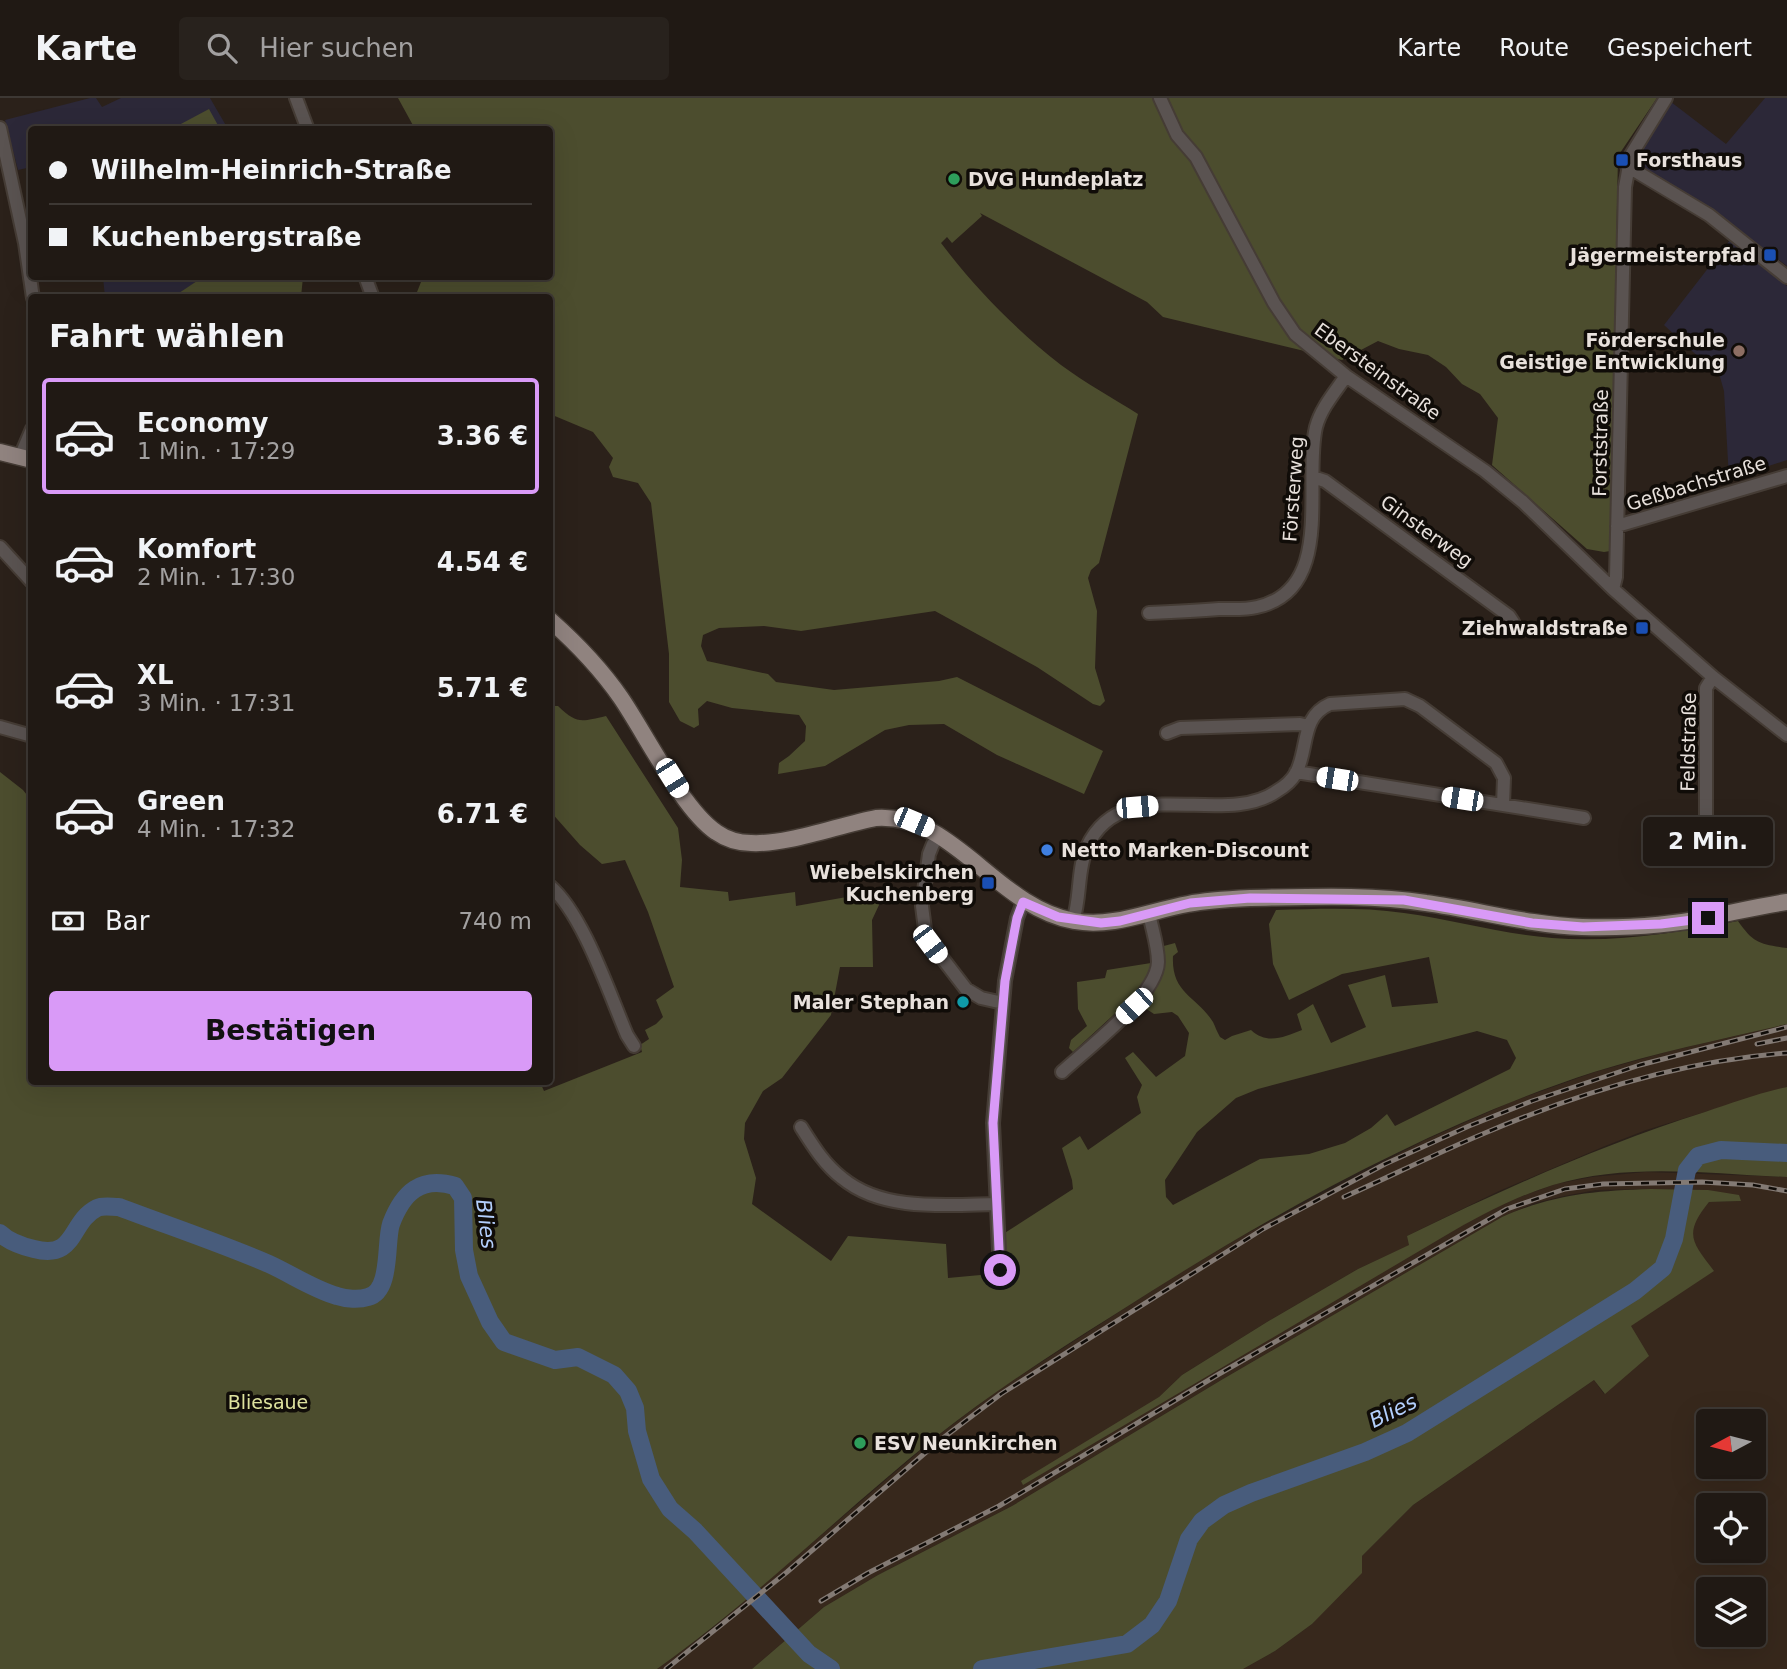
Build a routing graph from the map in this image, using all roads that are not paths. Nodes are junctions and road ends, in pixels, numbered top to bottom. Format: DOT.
graph roads {
  1 [pos="296,98"];
  2 [pos="1160,98"];
  3 [pos="1666,98"];
  4 [pos="306,126"];
  5 [pos="0,128"];
  6 [pos="1627,166"];
  7 [pos="28,264"];
  8 [pos="1787,276"];
  9 [pos="1346,376"];
  10 [pos="0,452"];
  11 [pos="26,459"];
  12 [pos="1787,476"];
  13 [pos="1313,477"];
  14 [pos="1617,526"];
  15 [pos="0,547"];
  16 [pos="28,578"];
  17 [pos="1613,589"];
  18 [pos="1149,614"];
  19 [pos="1513,622"];
  20 [pos="553,623"];
  21 [pos="1713,677"];
  22 [pos="1308,726"];
  23 [pos="0,727"];
  24 [pos="1167,733"];
  25 [pos="28,735"];
  26 [pos="1787,735"];
  27 [pos="1296,772"];
  28 [pos="1503,805"];
  29 [pos="1584,818"];
  30 [pos="940,835"];
  31 [pos="1696,848"];
  32 [pos="553,889"];
  33 [pos="1023,902"];
  34 [pos="1787,902"];
  35 [pos="1149,914"];
  36 [pos="1073,921"];
  37 [pos="1003,1003"];
  38 [pos="634,1046"];
  39 [pos="1062,1072"];
  40 [pos="801,1127"];
  41 [pos="996,1204"];
  42 [pos="1000,1270"];
  1 -- 4 [label="street"];
  2 -- 9 [label="street, Ebersteinstraße"];
  3 -- 6 [label="street, Forststraße"];
  5 -- 7 [label="street"];
  6 -- 8 [label="street"];
  6 -- 14 [label="street, Forststraße"];
  9 -- 13 [label="street, Försterweg"];
  9 -- 17 [label="street, Ebersteinstraße"];
  10 -- 11 [label="main road"];
  12 -- 14 [label="street, Geßbachstraße"];
  13 -- 18 [label="street, Försterweg"];
  13 -- 19 [label="street, Ginsterweg"];
  14 -- 17 [label="street, Forststraße"];
  15 -- 16 [label="street"];
  17 -- 21 [label="street"];
  20 -- 30 [label="main road"];
  21 -- 26 [label="street"];
  21 -- 31 [label="street, Feldstraße"];
  22 -- 24 [label="street"];
  22 -- 27 [label="street"];
  22 -- 28 [label="street"];
  23 -- 25 [label="street"];
  27 -- 28 [label="street"];
  27 -- 36 [label="street"];
  28 -- 29 [label="street"];
  30 -- 33 [label="main road"];
  30 -- 37 [label="street"];
  32 -- 38 [label="street"];
  33 -- 36 [label="main road"];
  33 -- 37 [label="street"];
  34 -- 35 [label="main road"];
  35 -- 36 [label="main road"];
  35 -- 39 [label="street"];
  37 -- 41 [label="street"];
  40 -- 41 [label="street"];
  41 -- 42 [label="street"];
}
